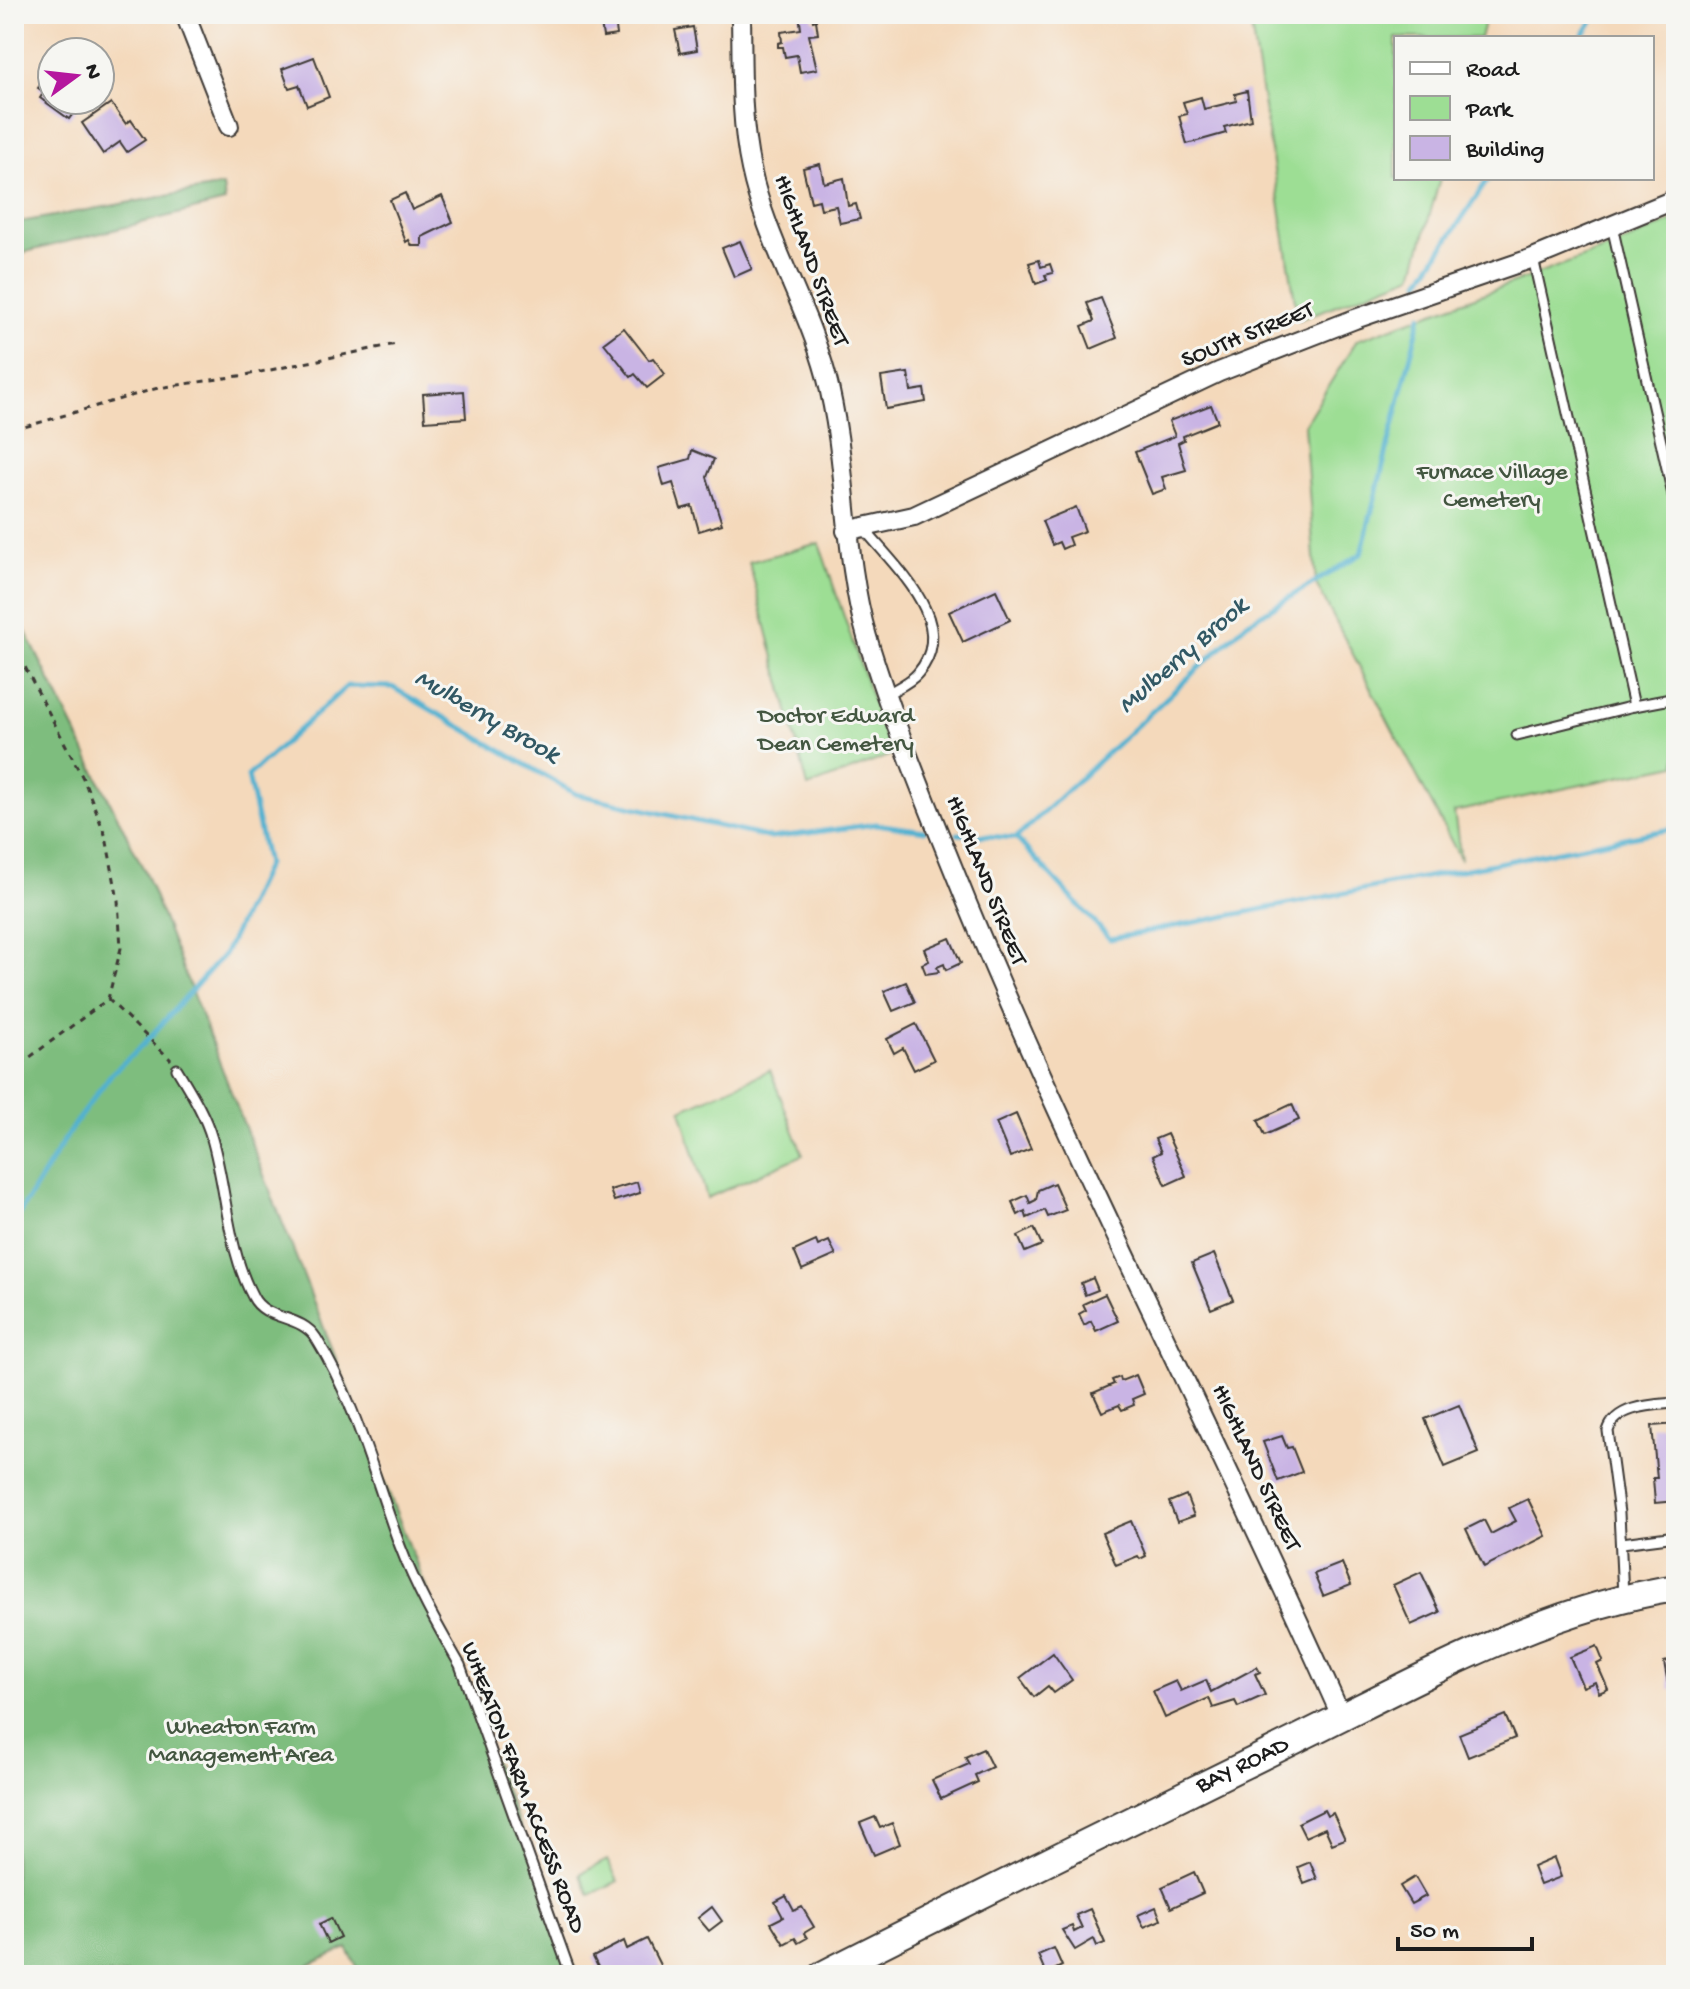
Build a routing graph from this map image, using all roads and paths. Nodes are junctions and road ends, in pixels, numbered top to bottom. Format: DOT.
graph roads {
  1 [pos="185,14"];
  2 [pos="741,14"];
  3 [pos="229,126"];
  4 [pos="1676,199"];
  5 [pos="1612,226"];
  6 [pos="1533,258"];
  7 [pos="396,344"];
  8 [pos="14,430"];
  9 [pos="1676,508"];
  10 [pos="865,530"];
  11 [pos="846,531"];
  12 [pos="14,646"];
  13 [pos="887,694"];
  14 [pos="1676,698"];
  15 [pos="1634,706"];
  16 [pos="1517,735"];
  17 [pos="108,999"];
  18 [pos="14,1069"];
  19 [pos="177,1069"];
  20 [pos="1676,1403"];
  21 [pos="1676,1536"];
  22 [pos="1622,1543"];
  23 [pos="1676,1588"];
  24 [pos="1623,1597"];
  25 [pos="1342,1718"];
  26 [pos="826,1974"];
  27 [pos="571,1975"];
  1 -- 3 [label="street"];
  2 -- 11 [label="street, HIGHLAND STREET"];
  4 -- 5 [label="street, SOUTH STREET"];
  5 -- 6 [label="street, SOUTH STREET"];
  5 -- 9 [label="lane"];
  6 -- 10 [label="street, SOUTH STREET"];
  6 -- 15 [label="lane"];
  7 -- 8 [label="path"];
  10 -- 11 [label="street, SOUTH STREET"];
  10 -- 13 [label="lane"];
  11 -- 13 [label="street, HIGHLAND STREET"];
  12 -- 17 [label="path"];
  13 -- 25 [label="street, HIGHLAND STREET"];
  14 -- 15 [label="lane"];
  15 -- 16 [label="lane"];
  17 -- 18 [label="path"];
  17 -- 19 [label="path"];
  19 -- 27 [label="lane, WHEATON FARM ACCESS ROAD"];
  20 -- 22 [label="lane"];
  21 -- 22 [label="lane"];
  22 -- 24 [label="lane"];
  23 -- 24 [label="main road, BAY ROAD"];
  24 -- 25 [label="main road, BAY ROAD"];
  25 -- 26 [label="main road, BAY ROAD"];
}
